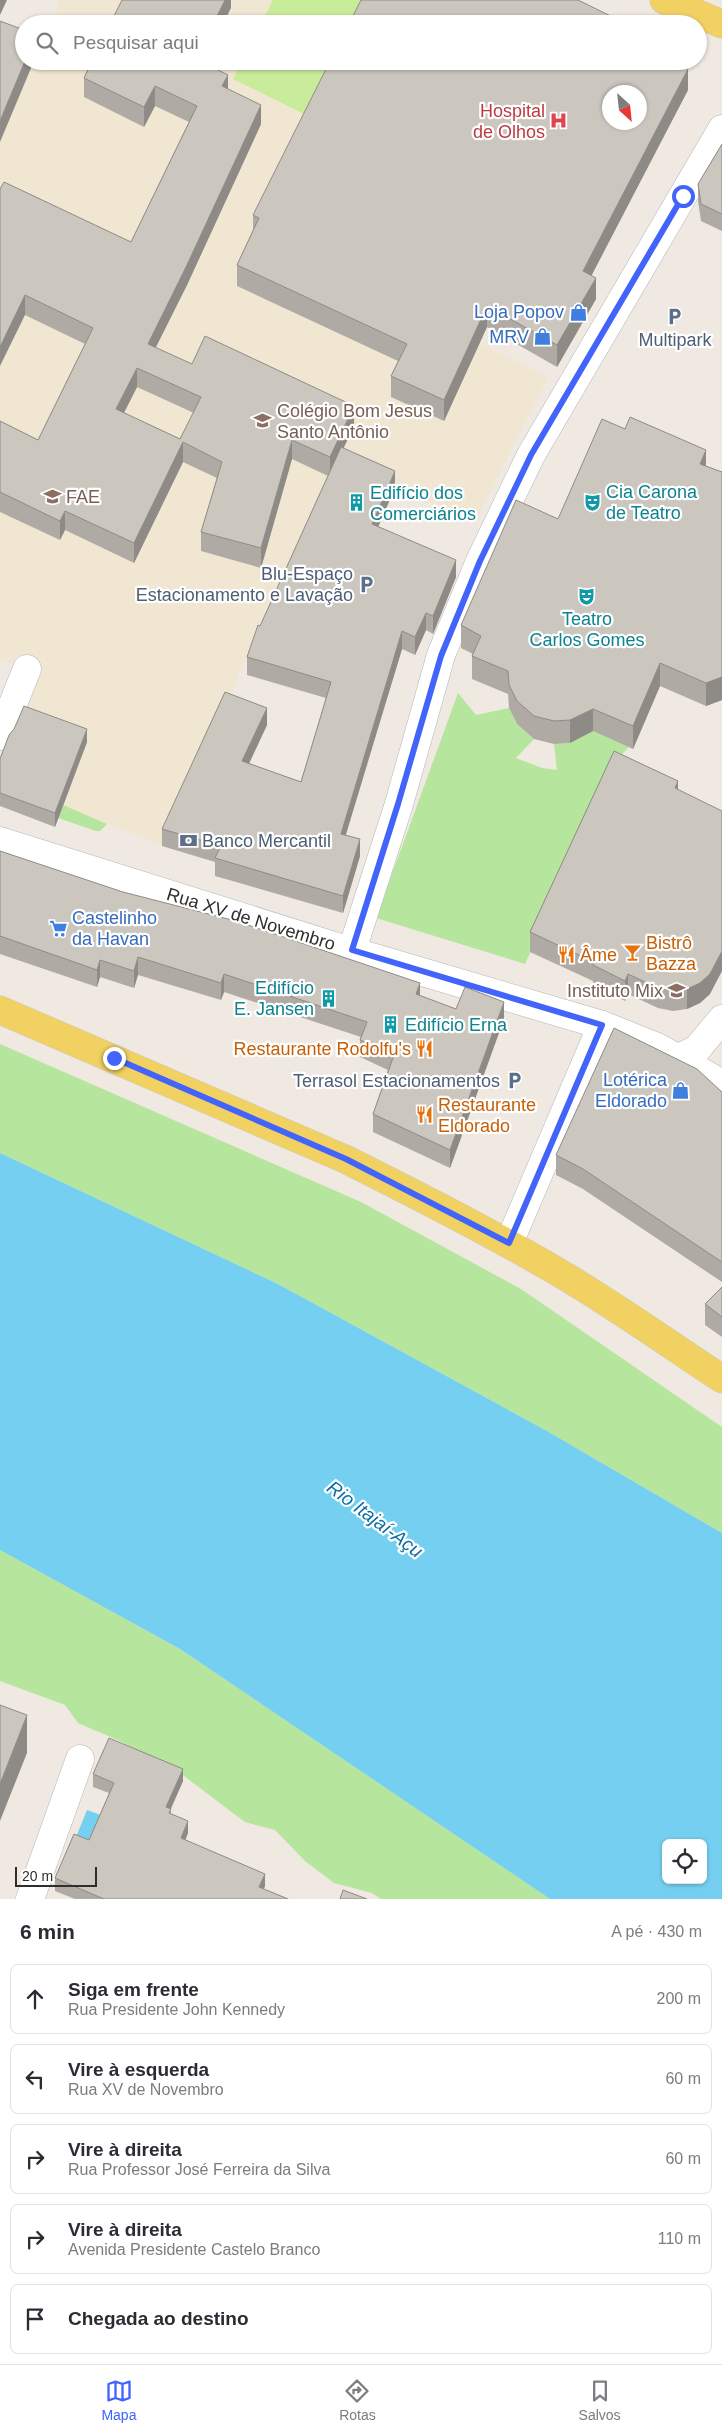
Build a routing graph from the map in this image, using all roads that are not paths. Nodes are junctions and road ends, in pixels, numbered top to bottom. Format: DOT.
graph roads {
  1 [pos="664,0"];
  2 [pos="700,15"];
  3 [pos="707,18"];
  4 [pos="722,24"];
  5 [pos="722,129"];
  6 [pos="27,669"];
  7 [pos="0,736"];
  8 [pos="0,841"];
  9 [pos="352,950"];
  10 [pos="0,1010"];
  11 [pos="721,1022"];
  12 [pos="602,1025"];
  13 [pos="677,1059"];
  14 [pos="717,1082"];
  15 [pos="509,1243"];
  16 [pos="722,1379"];
  17 [pos="80,1759"];
  18 [pos="30,1899"];
  1 -- 2 [label="main road"];
  3 -- 4 [label="main road"];
  5 -- 9 [label="street"];
  6 -- 7 [label="street"];
  8 -- 9 [label="street, Rua XV de Novembro"];
  9 -- 12 [label="street, Rua XV de Novembro"];
  10 -- 15 [label="main road"];
  11 -- 13 [label="street"];
  11 -- 14 [label="street"];
  12 -- 13 [label="street, Rua XV de Novembro"];
  12 -- 15 [label="street"];
  13 -- 14 [label="street, Rua XV de Novembro"];
  15 -- 16 [label="main road"];
  17 -- 18 [label="street"];
}
